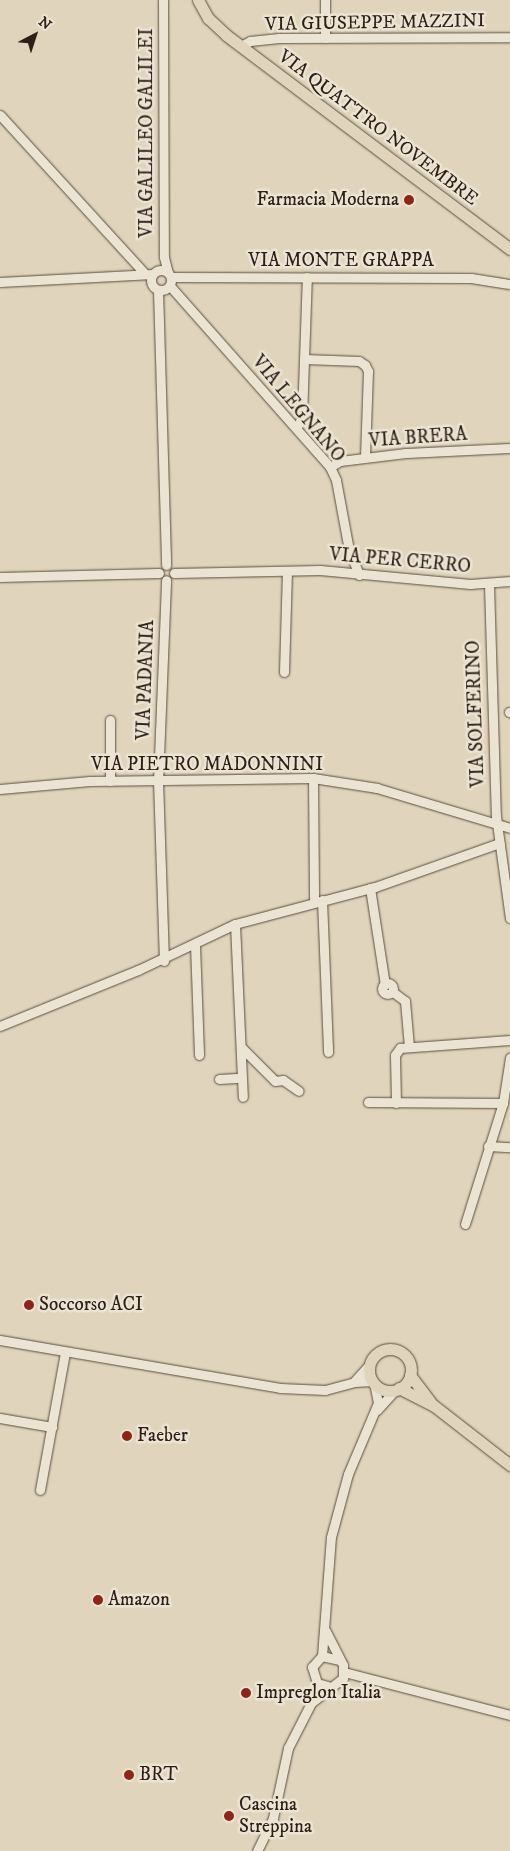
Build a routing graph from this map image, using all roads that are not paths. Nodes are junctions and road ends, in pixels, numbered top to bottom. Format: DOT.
graph roads {
  1 [pos="190,0"];
  2 [pos="198,0"];
  3 [pos="326,0"];
  4 [pos="163,3"];
  5 [pos="226,35"];
  6 [pos="510,37"];
  7 [pos="325,38"];
  8 [pos="241,46"];
  9 [pos="0,115"];
  10 [pos="510,249"];
  11 [pos="164,257"];
  12 [pos="152,273"];
  13 [pos="307,277"];
  14 [pos="0,282"];
  15 [pos="167,283"];
  16 [pos="510,284"];
  17 [pos="304,359"];
  18 [pos="297,427"];
  19 [pos="510,448"];
  20 [pos="365,457"];
  21 [pos="330,467"];
  22 [pos="166,565"];
  23 [pos="287,571"];
  24 [pos="159,573"];
  25 [pos="174,573"];
  26 [pos="359,575"];
  27 [pos="0,577"];
  28 [pos="166,580"];
  29 [pos="510,581"];
  30 [pos="489,584"];
  31 [pos="284,672"];
  32 [pos="110,720"];
  33 [pos="313,778"];
  34 [pos="110,781"];
  35 [pos="158,782"];
  36 [pos="0,789"];
  37 [pos="497,826"];
  38 [pos="510,828"];
  39 [pos="499,843"];
  40 [pos="370,888"];
  41 [pos="318,901"];
  42 [pos="510,918"];
  43 [pos="234,924"];
  44 [pos="194,945"];
  45 [pos="166,957"];
  46 [pos="0,1026"];
  47 [pos="510,1040"];
  48 [pos="241,1047"];
  49 [pos="409,1047"];
  50 [pos="328,1052"];
  51 [pos="199,1055"];
  52 [pos="510,1058"];
  53 [pos="241,1078"];
  54 [pos="219,1079"];
  55 [pos="299,1091"];
  56 [pos="243,1097"];
  57 [pos="368,1102"];
  58 [pos="396,1103"];
  59 [pos="503,1103"];
  60 [pos="488,1146"];
  61 [pos="510,1147"];
  62 [pos="465,1224"];
  63 [pos="0,1340"];
  64 [pos="65,1352"];
  65 [pos="370,1364"];
  66 [pos="410,1375"];
  67 [pos="354,1382"];
  68 [pos="373,1382"];
  69 [pos="397,1389"];
  70 [pos="432,1405"];
  71 [pos="374,1414"];
  72 [pos="0,1418"];
  73 [pos="52,1427"];
  74 [pos="510,1465"];
  75 [pos="40,1490"];
  76 [pos="326,1630"];
  77 [pos="322,1656"];
  78 [pos="339,1660"];
  79 [pos="344,1672"];
  80 [pos="317,1683"];
  81 [pos="331,1687"];
  82 [pos="314,1699"];
  83 [pos="510,1715"];
  84 [pos="257,1851"];
  1 -- 5 [label="main road, VIA QUATTRO NOVEMBRE"];
  2 -- 5 [label="main road, VIA QUATTRO NOVEMBRE"];
  3 -- 7 [label="street"];
  4 -- 11 [label="street, VIA GALILEO GALILEI"];
  5 -- 8 [label="main road, VIA QUATTRO NOVEMBRE"];
  6 -- 7 [label="street, VIA GIUSEPPE MAZZINI"];
  7 -- 8 [label="street, VIA GIUSEPPE MAZZINI"];
  8 -- 10 [label="main road, VIA QUATTRO NOVEMBRE"];
  9 -- 12 [label="street"];
  11 -- 12 [label="street, VIA GALILEO GALILEI"];
  11 -- 15 [label="street, VIA GALILEO GALILEI"];
  12 -- 14 [label="street"];
  12 -- 15 [label="street"];
  12 -- 15 [label="street"];
  13 -- 15 [label="street, VIA MONTE GRAPPA"];
  13 -- 16 [label="street, VIA MONTE GRAPPA"];
  13 -- 17 [label="street"];
  15 -- 18 [label="street, VIA LEGNANO"];
  15 -- 22 [label="street"];
  17 -- 18 [label="street"];
  17 -- 20 [label="street"];
  18 -- 21 [label="street, VIA LEGNANO"];
  19 -- 20 [label="street, VIA BRERA"];
  20 -- 21 [label="street, VIA BRERA"];
  21 -- 26 [label="street, VIA LEGNANO"];
  22 -- 24 [label="street"];
  22 -- 25 [label="street"];
  23 -- 25 [label="street, VIA PER CERRO"];
  23 -- 26 [label="street, VIA PER CERRO"];
  23 -- 31 [label="street"];
  24 -- 27 [label="street"];
  24 -- 28 [label="street"];
  25 -- 28 [label="street"];
  26 -- 30 [label="street, VIA PER CERRO"];
  28 -- 35 [label="street, VIA PADANIA"];
  29 -- 30 [label="street, VIA PER CERRO"];
  30 -- 37 [label="street, VIA SOLFERINO"];
  32 -- 34 [label="street"];
  33 -- 35 [label="street, VIA PIETRO MADONNINI"];
  33 -- 37 [label="street, VIA PIETRO MADONNINI"];
  33 -- 41 [label="street"];
  34 -- 35 [label="street, VIA PIETRO MADONNINI"];
  34 -- 36 [label="street, VIA PIETRO MADONNINI"];
  35 -- 45 [label="street, VIA PADANIA"];
  37 -- 38 [label="street, VIA PIETRO MADONNINI"];
  37 -- 39 [label="street, VIA SOLFERINO"];
  39 -- 40 [label="street"];
  39 -- 42 [label="street, VIA SOLFERINO"];
  40 -- 41 [label="street"];
  40 -- 49 [label="street"];
  41 -- 43 [label="street"];
  41 -- 50 [label="street"];
  43 -- 44 [label="street"];
  43 -- 48 [label="street"];
  44 -- 45 [label="street"];
  44 -- 51 [label="street"];
  45 -- 46 [label="street"];
  47 -- 49 [label="street"];
  48 -- 53 [label="street"];
  48 -- 55 [label="street"];
  49 -- 58 [label="street"];
  52 -- 59 [label="street"];
  53 -- 54 [label="street"];
  53 -- 56 [label="street"];
  57 -- 58 [label="street"];
  58 -- 59 [label="street"];
  59 -- 60 [label="street"];
  60 -- 61 [label="street"];
  60 -- 62 [label="street"];
  63 -- 64 [label="street"];
  64 -- 67 [label="street"];
  64 -- 73 [label="street"];
  65 -- 66 [label="main road"];
  65 -- 67 [label="street"];
  65 -- 68 [label="main road"];
  66 -- 69 [label="main road"];
  66 -- 70 [label="main road"];
  67 -- 68 [label="street"];
  68 -- 69 [label="main road"];
  68 -- 71 [label="street"];
  69 -- 70 [label="main road"];
  69 -- 71 [label="street"];
  70 -- 74 [label="main road"];
  71 -- 76 [label="street"];
  72 -- 73 [label="street"];
  73 -- 75 [label="street"];
  76 -- 77 [label="street"];
  76 -- 78 [label="street"];
  77 -- 78 [label="street"];
  77 -- 80 [label="street"];
  78 -- 79 [label="street"];
  79 -- 81 [label="street"];
  79 -- 83 [label="street"];
  80 -- 81 [label="street"];
  80 -- 82 [label="street"];
  81 -- 82 [label="street"];
  82 -- 84 [label="street"];
}
